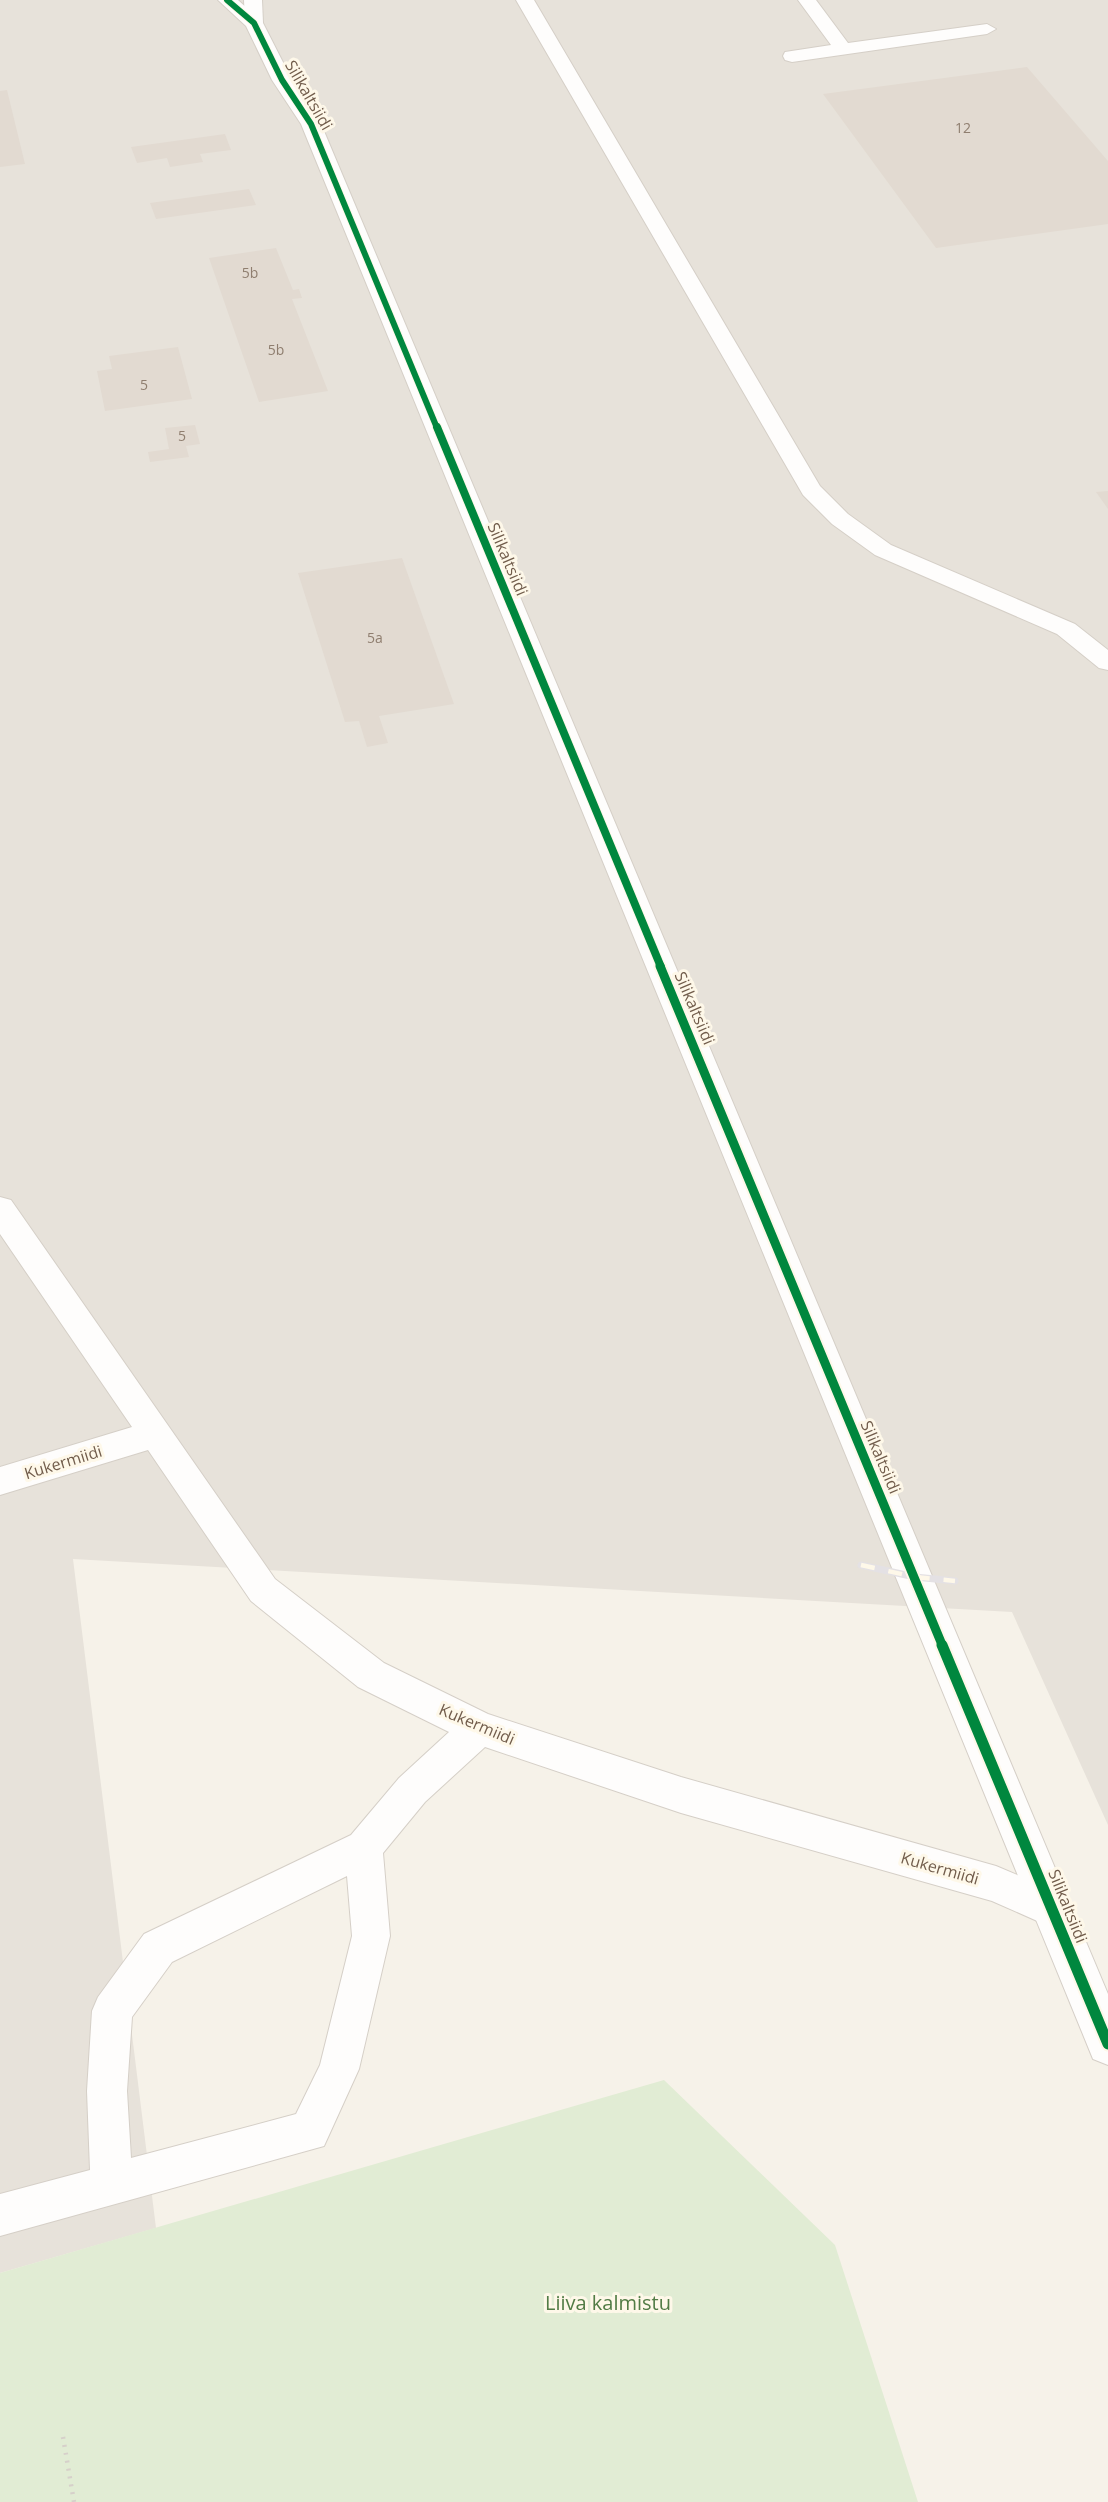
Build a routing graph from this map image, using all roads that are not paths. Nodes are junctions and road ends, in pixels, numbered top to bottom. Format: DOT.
graph roads {
  1 [pos="227,0"];
  2 [pos="525,0"];
  3 [pos="807,0"];
  4 [pos="253,12"];
  5 [pos="987,29"];
  6 [pos="843,49"];
  7 [pos="792,56"];
  8 [pos="1108,662"];
  9 [pos="0,1209"];
  10 [pos="155,1434"];
  11 [pos="0,1481"];
  12 [pos="479,1728"];
  13 [pos="364,1848"];
  14 [pos="1053,1909"];
  15 [pos="1108,2044"];
  16 [pos="112,2184"];
  17 [pos="0,2215"];
  1 -- 4 [label="street, Silikaltsiidi"];
  2 -- 8 [label="lane"];
  3 -- 6 [label="lane"];
  4 -- 14 [label="street, Silikaltsiidi"];
  5 -- 6 [label="lane"];
  6 -- 7 [label="lane"];
  9 -- 10 [label="lane"];
  10 -- 11 [label="lane, Kukermiidi"];
  10 -- 12 [label="lane, Kukermiidi"];
  12 -- 13 [label="lane"];
  12 -- 14 [label="lane, Kukermiidi"];
  13 -- 16 [label="lane"];
  13 -- 16 [label="lane"];
  14 -- 15 [label="street, Silikaltsiidi"];
  16 -- 17 [label="lane"];
}
